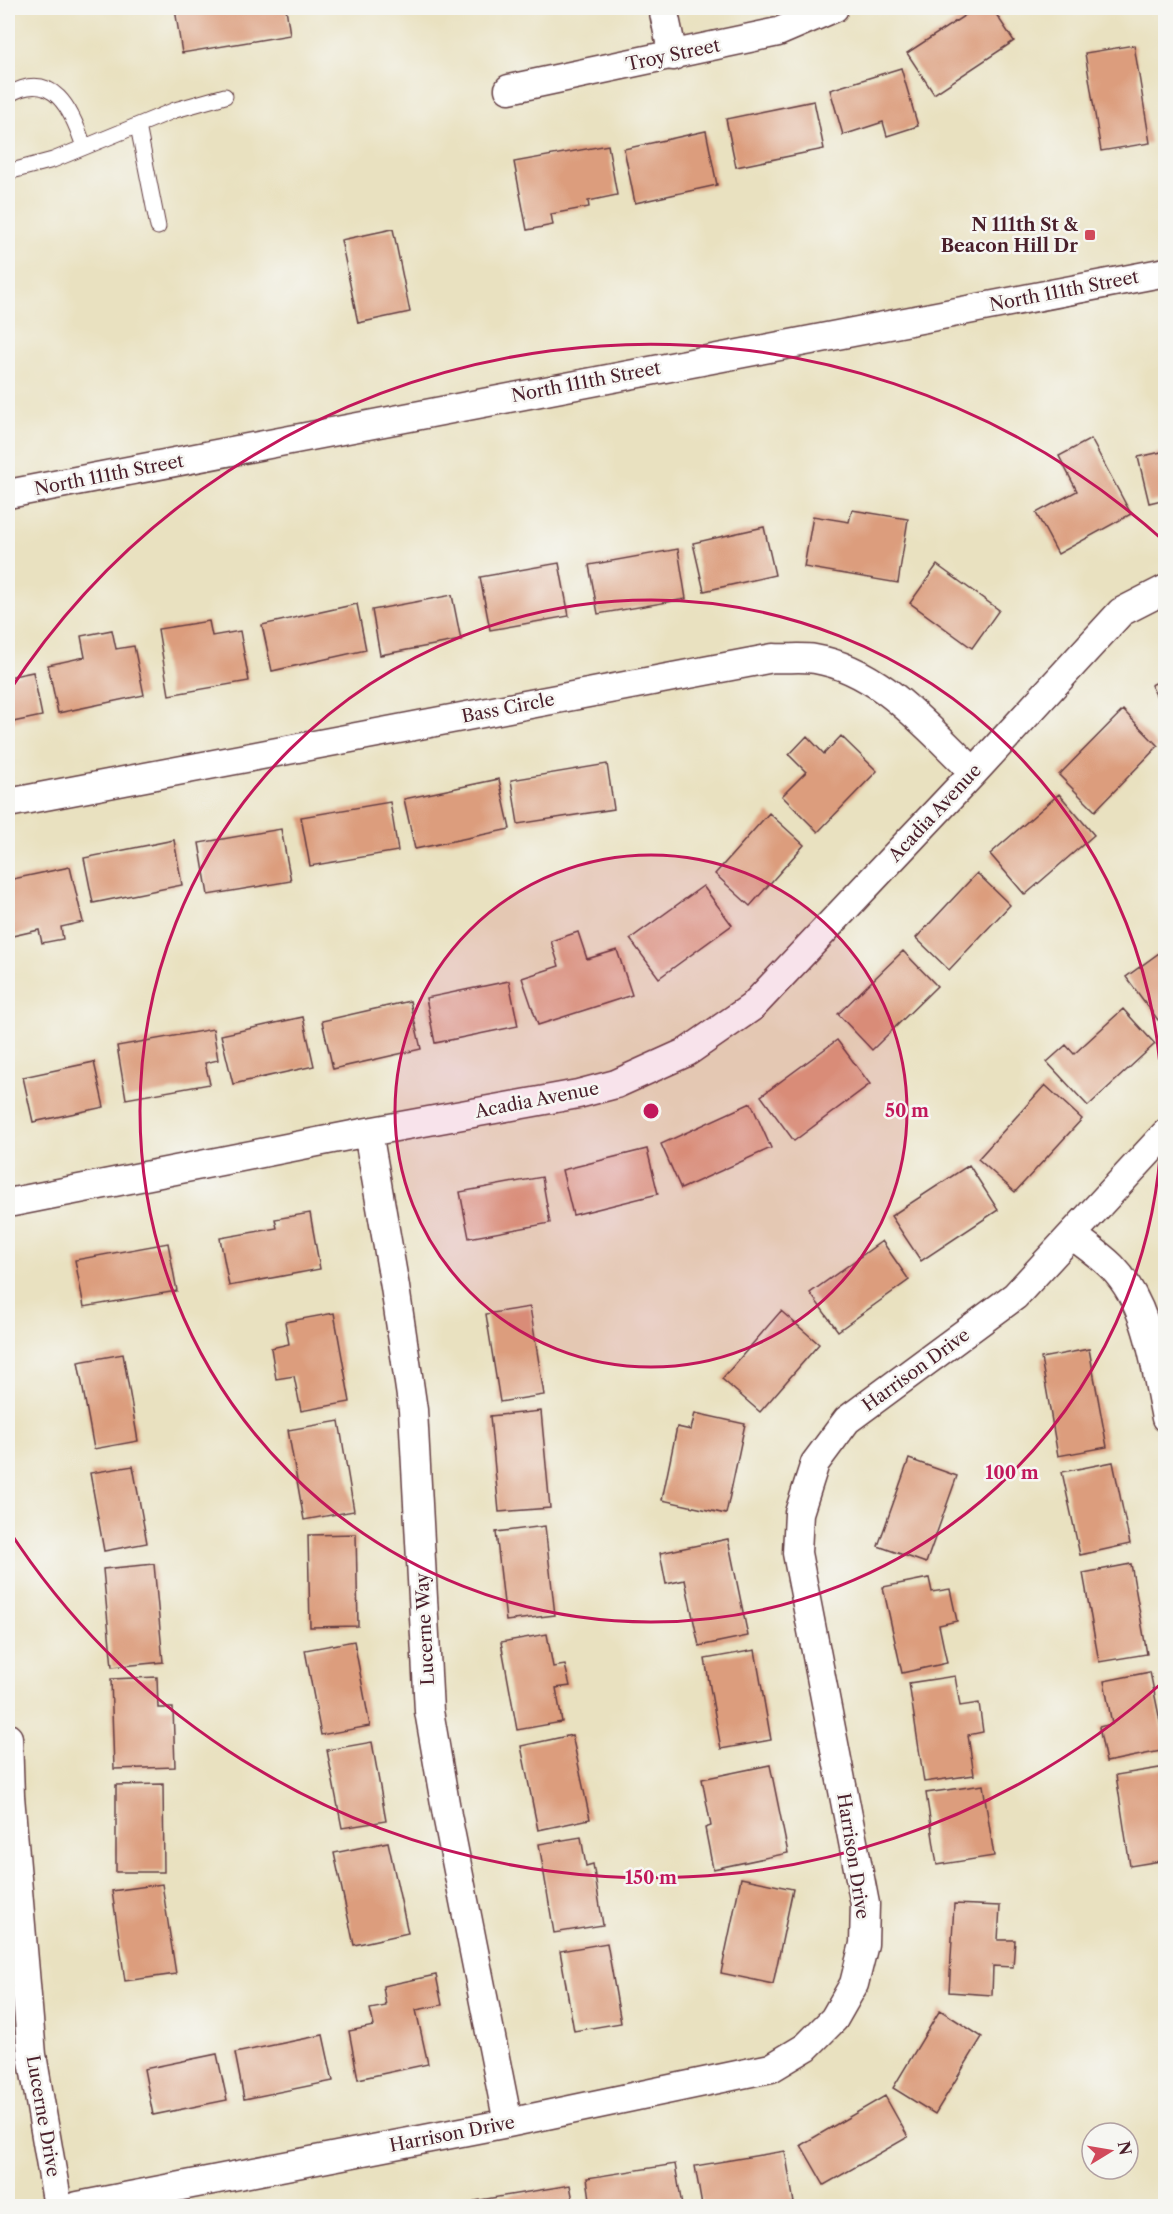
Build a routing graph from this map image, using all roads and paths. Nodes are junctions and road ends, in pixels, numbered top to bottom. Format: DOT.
graph roads {
  1 [pos="663,8"];
  2 [pos="834,8"];
  3 [pos="672,56"];
  4 [pos="509,89"];
  5 [pos="8,94"];
  6 [pos="225,96"];
  7 [pos="138,126"];
  8 [pos="84,147"];
  9 [pos="8,172"];
  10 [pos="158,227"];
  11 [pos="1166,272"];
  12 [pos="8,494"];
  13 [pos="1166,589"];
  14 [pos="974,772"];
  15 [pos="8,803"];
  16 [pos="368,1132"];
  17 [pos="1166,1133"];
  18 [pos="8,1203"];
  19 [pos="1072,1235"];
  20 [pos="1166,1418"];
  21 [pos="8,1738"];
  22 [pos="9,1796"];
  23 [pos="508,2123"];
  24 [pos="58,2206"];
  25 [pos="78,2206"];
  1 -- 3 [label="street"];
  2 -- 3 [label="street, Troy Street"];
  3 -- 4 [label="street, Troy Street"];
  5 -- 8 [label="lane"];
  6 -- 7 [label="lane"];
  7 -- 8 [label="lane"];
  7 -- 10 [label="lane"];
  8 -- 9 [label="lane"];
  11 -- 12 [label="street, North 111th Street"];
  13 -- 14 [label="street, Acadia Avenue"];
  14 -- 15 [label="street, Bass Circle"];
  14 -- 16 [label="street, Acadia Avenue"];
  16 -- 18 [label="street, Acadia Avenue"];
  16 -- 23 [label="street, Lucerne Way"];
  17 -- 19 [label="street, Harrison Drive"];
  19 -- 20 [label="street"];
  19 -- 23 [label="street, Harrison Drive"];
  21 -- 22 [label="street, Lucerne Drive"];
  22 -- 24 [label="street, Lucerne Drive"];
  23 -- 25 [label="street, Harrison Drive"];
}
